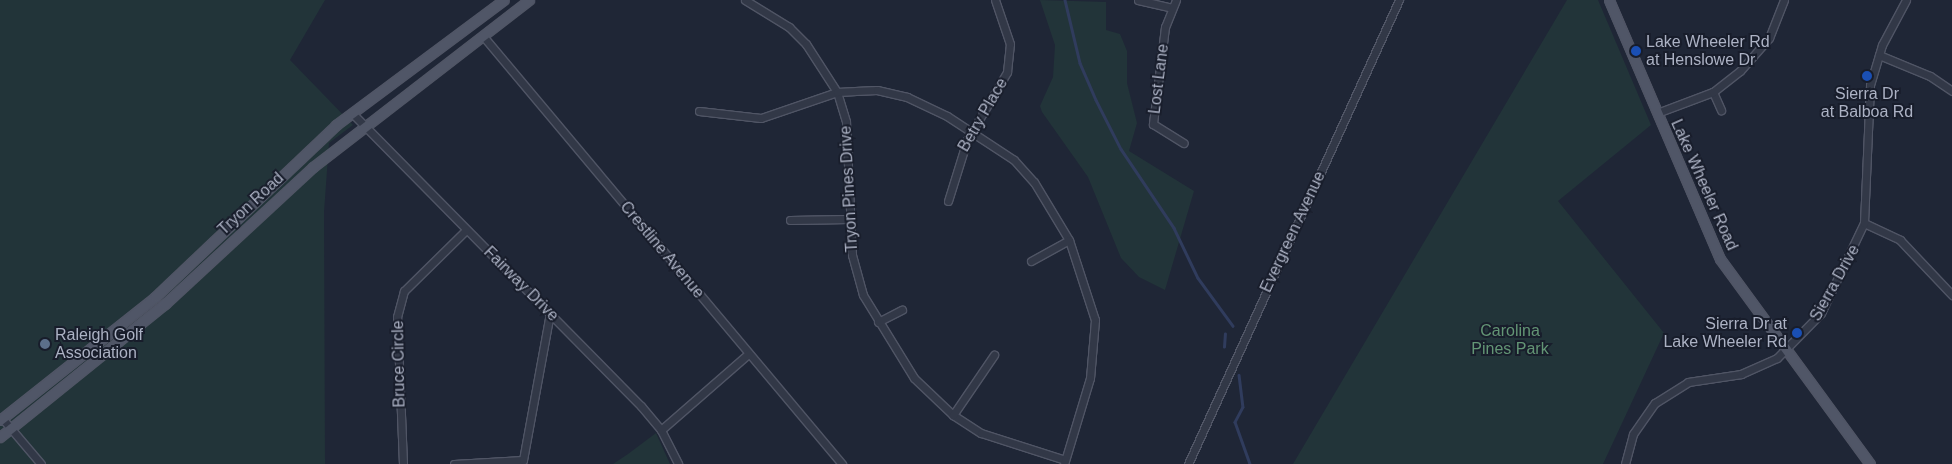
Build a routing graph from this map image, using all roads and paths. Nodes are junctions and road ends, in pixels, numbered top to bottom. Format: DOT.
graph roads {
  1 [pos="504,0"];
  2 [pos="528,0"];
  3 [pos="745,0"];
  4 [pos="995,0"];
  5 [pos="1138,0"];
  6 [pos="1176,0"];
  7 [pos="1399,0"];
  8 [pos="1609,0"];
  9 [pos="1784,0"];
  10 [pos="1906,0"];
  11 [pos="1172,8"];
  12 [pos="482,36"];
  13 [pos="1879,55"];
  14 [pos="1952,91"];
  15 [pos="837,92"];
  16 [pos="1712,92"];
  17 [pos="1721,110"];
  18 [pos="699,111"];
  19 [pos="352,113"];
  20 [pos="1657,114"];
  21 [pos="365,127"];
  22 [pos="973,130"];
  23 [pos="1183,143"];
  24 [pos="948,201"];
  25 [pos="848,219"];
  26 [pos="790,220"];
  27 [pos="1864,223"];
  28 [pos="466,230"];
  29 [pos="1069,240"];
  30 [pos="1031,261"];
  31 [pos="1952,295"];
  32 [pos="902,310"];
  33 [pos="550,313"];
  34 [pos="878,322"];
  35 [pos="1786,351"];
  36 [pos="748,354"];
  37 [pos="994,355"];
  38 [pos="953,415"];
  39 [pos="1,419"];
  40 [pos="11,428"];
  41 [pos="661,430"];
  42 [pos="0,437"];
  43 [pos="1065,462"];
  44 [pos="41,464"];
  45 [pos="403,464"];
  46 [pos="454,464"];
  47 [pos="678,464"];
  48 [pos="842,464"];
  49 [pos="1188,464"];
  50 [pos="1625,464"];
  51 [pos="1870,464"];
  1 -- 19 [label="main road, Tryon Road"];
  2 -- 12 [label="main road, Tryon Road"];
  3 -- 15 [label="street, Tryon Pines Drive"];
  4 -- 22 [label="street, Betry Place"];
  5 -- 11 [label="street"];
  6 -- 11 [label="street, Lost Lane"];
  7 -- 49 [label="street, Evergreen Avenue"];
  8 -- 20 [label="main road, Lake Wheeler Road"];
  9 -- 16 [label="street"];
  10 -- 13 [label="street, Sierra Drive"];
  11 -- 23 [label="street, Lost Lane"];
  12 -- 21 [label="main road, Tryon Road"];
  12 -- 36 [label="street, Crestline Avenue"];
  13 -- 14 [label="street"];
  13 -- 27 [label="street, Sierra Drive"];
  15 -- 18 [label="street"];
  15 -- 22 [label="street"];
  15 -- 25 [label="street, Tryon Pines Drive"];
  16 -- 17 [label="street"];
  16 -- 20 [label="street"];
  19 -- 21 [label="street, Fairway Drive"];
  19 -- 39 [label="main road, Tryon Road"];
  20 -- 35 [label="main road, Lake Wheeler Road"];
  21 -- 28 [label="street, Fairway Drive"];
  21 -- 40 [label="main road, Tryon Road"];
  22 -- 24 [label="street, Betry Place"];
  22 -- 29 [label="street"];
  25 -- 26 [label="street"];
  25 -- 34 [label="street, Tryon Pines Drive"];
  27 -- 31 [label="street"];
  27 -- 35 [label="street, Sierra Drive"];
  28 -- 33 [label="street, Fairway Drive"];
  28 -- 45 [label="street, Bruce Circle"];
  29 -- 30 [label="street"];
  29 -- 43 [label="street"];
  32 -- 34 [label="street"];
  33 -- 41 [label="street, Fairway Drive"];
  33 -- 46 [label="street"];
  34 -- 38 [label="street, Tryon Pines Drive"];
  35 -- 50 [label="street, Sierra Drive"];
  35 -- 51 [label="main road, Lake Wheeler Road"];
  36 -- 41 [label="street"];
  36 -- 48 [label="street, Crestline Avenue"];
  37 -- 38 [label="street"];
  38 -- 43 [label="street, Tryon Pines Drive"];
  39 -- 40 [label="street"];
  40 -- 42 [label="main road, Tryon Road"];
  40 -- 44 [label="street"];
  41 -- 47 [label="street, Fairway Drive"];
}
